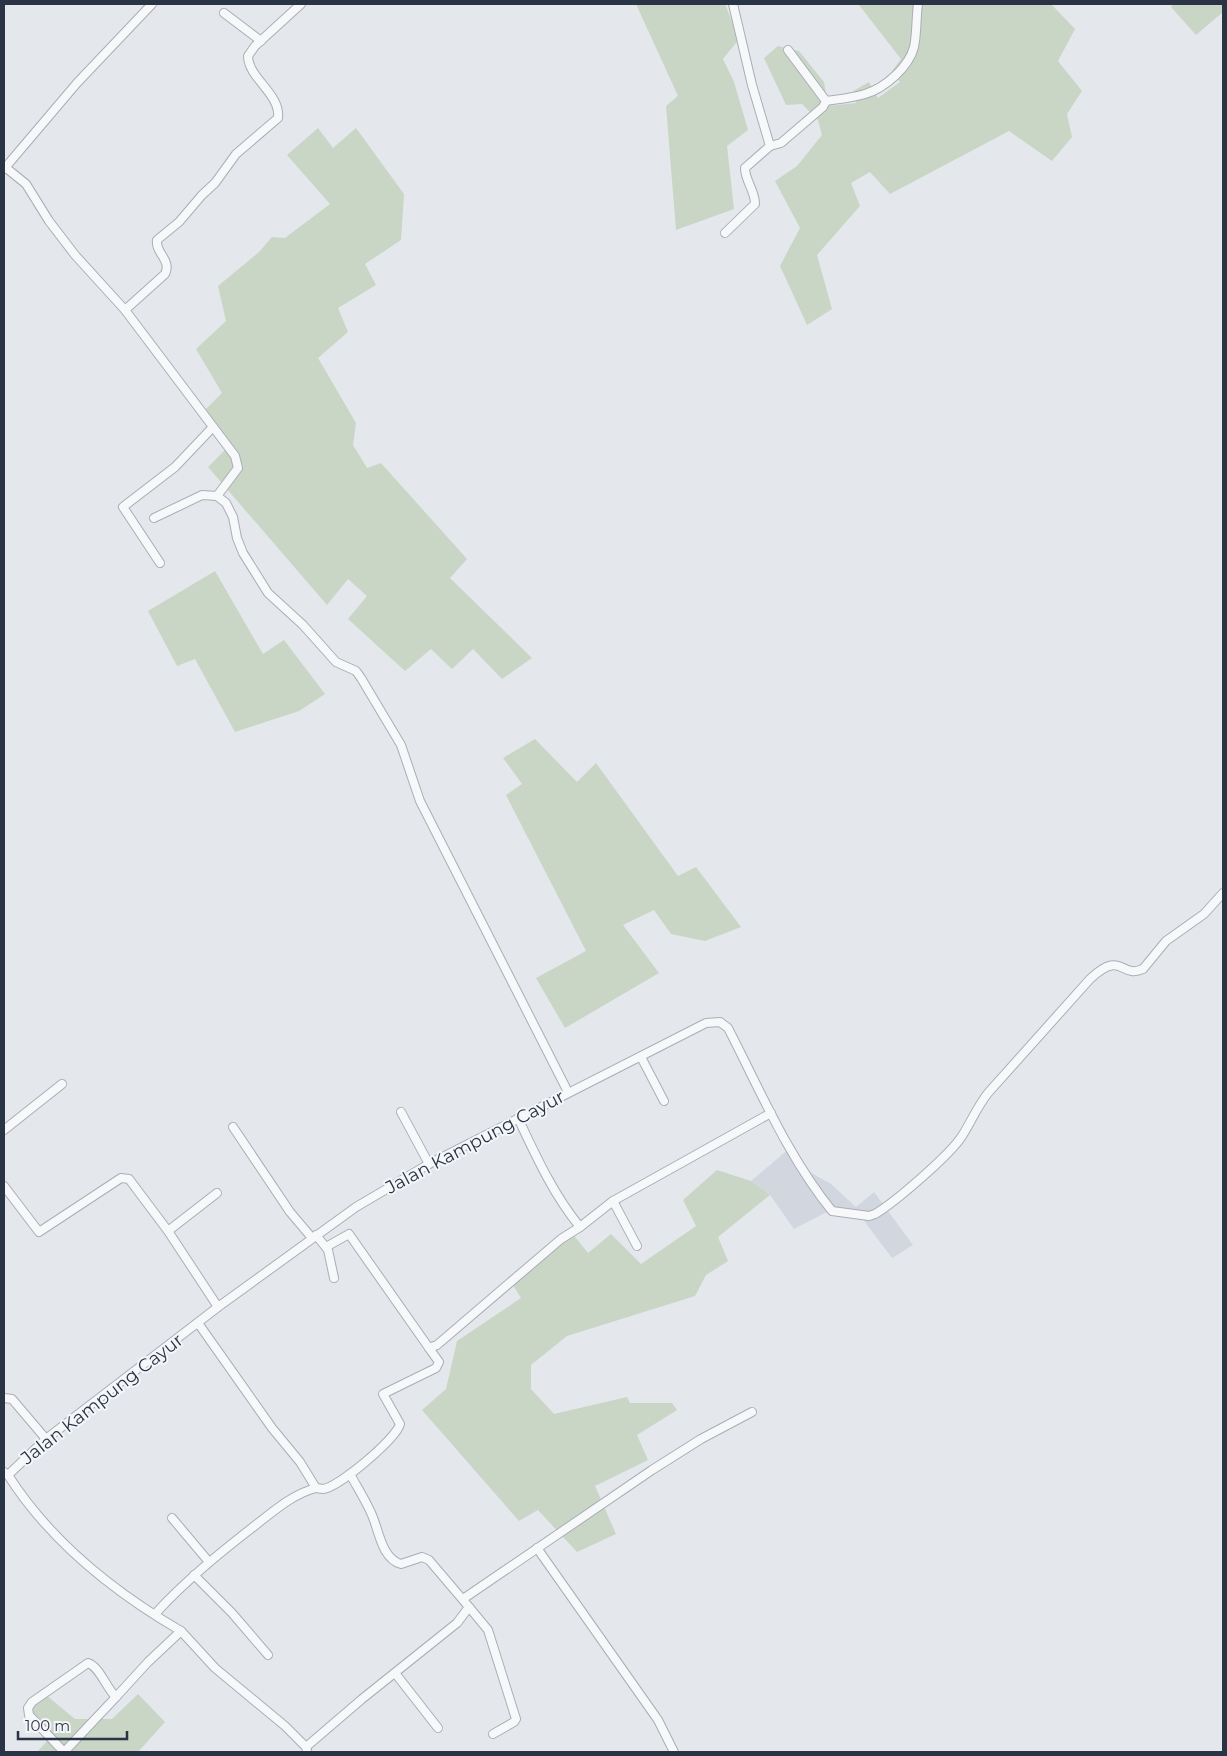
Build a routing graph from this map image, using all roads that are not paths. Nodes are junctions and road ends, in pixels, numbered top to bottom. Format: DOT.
graph roads {
  1 [pos="152,4"];
  2 [pos="301,4"];
  3 [pos="733,4"];
  4 [pos="918,4"];
  5 [pos="224,13"];
  6 [pos="261,41"];
  7 [pos="788,50"];
  8 [pos="826,101"];
  9 [pos="770,146"];
  10 [pos="9,171"];
  11 [pos="725,233"];
  12 [pos="124,310"];
  13 [pos="213,427"];
  14 [pos="217,496"];
  15 [pos="154,518"];
  16 [pos="160,563"];
  17 [pos="1223,893"];
  18 [pos="641,1057"];
  19 [pos="62,1084"];
  20 [pos="568,1092"];
  21 [pos="664,1101"];
  22 [pos="401,1112"];
  23 [pos="771,1113"];
  24 [pos="518,1118"];
  25 [pos="233,1127"];
  26 [pos="4,1130"];
  27 [pos="429,1164"];
  28 [pos="4,1186"];
  29 [pos="217,1193"];
  30 [pos="613,1201"];
  31 [pos="580,1226"];
  32 [pos="168,1231"];
  33 [pos="314,1236"];
  34 [pos="637,1246"];
  35 [pos="326,1247"];
  36 [pos="334,1278"];
  37 [pos="218,1307"];
  38 [pos="198,1323"];
  39 [pos="429,1348"];
  40 [pos="4,1398"];
  41 [pos="752,1412"];
  42 [pos="46,1439"];
  43 [pos="6,1474"];
  44 [pos="350,1474"];
  45 [pos="316,1488"];
  46 [pos="172,1518"];
  47 [pos="536,1548"];
  48 [pos="209,1562"];
  49 [pos="194,1575"];
  50 [pos="463,1599"];
  51 [pos="469,1607"];
  52 [pos="155,1614"];
  53 [pos="181,1631"];
  54 [pos="268,1655"];
  55 [pos="395,1673"];
  56 [pos="116,1697"];
  57 [pos="438,1728"];
  58 [pos="493,1734"];
  59 [pos="307,1750"];
  60 [pos="65,1752"];
  61 [pos="674,1752"];
  1 -- 10 [label="street"];
  2 -- 6 [label="street"];
  3 -- 9 [label="street"];
  4 -- 8 [label="street"];
  5 -- 6 [label="street"];
  6 -- 12 [label="street"];
  7 -- 8 [label="street"];
  8 -- 9 [label="street"];
  9 -- 11 [label="street"];
  10 -- 12 [label="street"];
  12 -- 13 [label="street"];
  13 -- 14 [label="street"];
  13 -- 16 [label="street"];
  14 -- 15 [label="street"];
  14 -- 20 [label="street"];
  17 -- 23 [label="street, Jalan Kampung Cayur"];
  18 -- 20 [label="street, Jalan Kampung Cayur"];
  18 -- 21 [label="street"];
  18 -- 23 [label="street, Jalan Kampung Cayur"];
  19 -- 26 [label="street"];
  20 -- 24 [label="street, Jalan Kampung Cayur"];
  22 -- 27 [label="street"];
  23 -- 30 [label="street"];
  24 -- 27 [label="street, Jalan Kampung Cayur"];
  24 -- 31 [label="street"];
  25 -- 33 [label="street"];
  27 -- 33 [label="street, Jalan Kampung Cayur"];
  28 -- 32 [label="street"];
  29 -- 32 [label="street"];
  30 -- 31 [label="street"];
  30 -- 34 [label="street"];
  31 -- 39 [label="street"];
  32 -- 37 [label="street"];
  33 -- 35 [label="street"];
  33 -- 37 [label="street, Jalan Kampung Cayur"];
  35 -- 36 [label="street"];
  35 -- 39 [label="street"];
  37 -- 38 [label="street, Jalan Kampung Cayur"];
  38 -- 42 [label="street, Jalan Kampung Cayur"];
  38 -- 45 [label="street, Jalan Kampung Cayur"];
  39 -- 44 [label="street"];
  40 -- 42 [label="street"];
  41 -- 47 [label="street"];
  42 -- 43 [label="street, Jalan Kampung Cayur"];
  43 -- 52 [label="street, Jalan Kampung Cayur"];
  44 -- 45 [label="street"];
  44 -- 50 [label="street"];
  45 -- 48 [label="street"];
  46 -- 48 [label="street"];
  47 -- 50 [label="street"];
  47 -- 61 [label="street"];
  48 -- 49 [label="street"];
  49 -- 52 [label="street"];
  49 -- 54 [label="street"];
  50 -- 51 [label="street"];
  51 -- 55 [label="street"];
  51 -- 58 [label="street"];
  52 -- 53 [label="street, Jalan Kampung Cayur"];
  53 -- 56 [label="street"];
  53 -- 59 [label="street, Jalan Kampung Cayur"];
  55 -- 57 [label="street"];
  55 -- 59 [label="street"];
  56 -- 60 [label="street"];
  56 -- 60 [label="street"];
}
